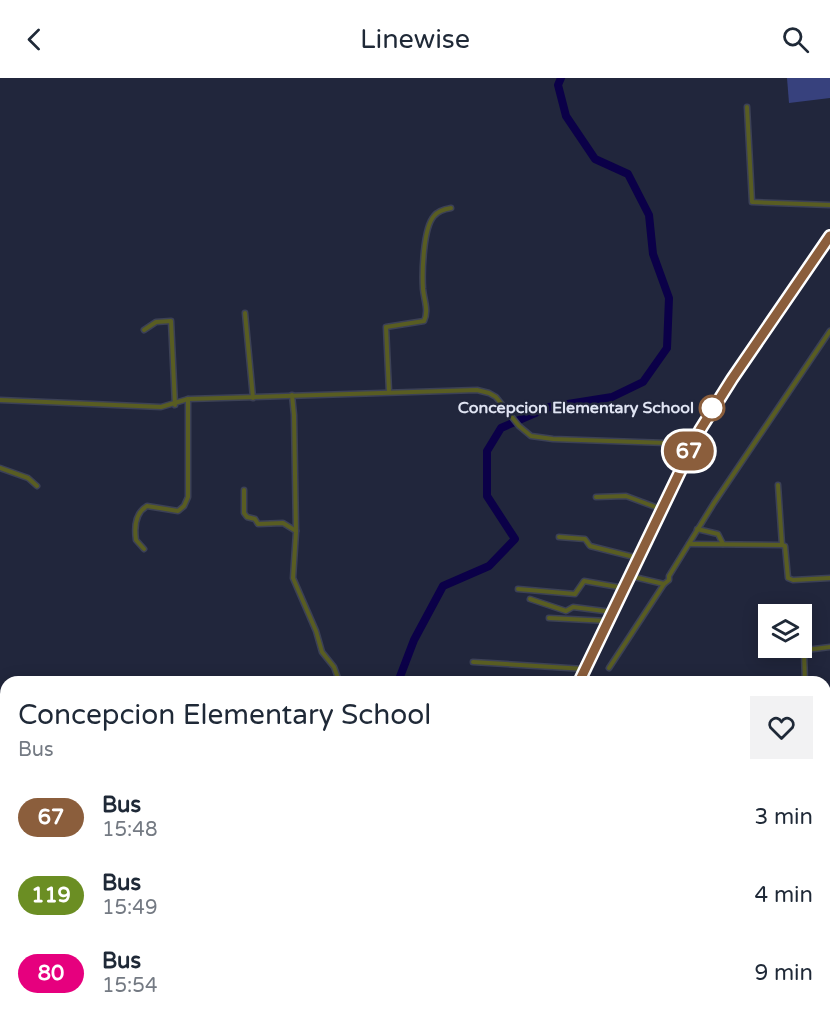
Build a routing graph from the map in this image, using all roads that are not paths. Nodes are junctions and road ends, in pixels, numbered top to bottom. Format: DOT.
graph roads {
  1 [pos="747,107"];
  2 [pos="830,205"];
  3 [pos="451,208"];
  4 [pos="830,236"];
  5 [pos="245,313"];
  6 [pos="144,330"];
  7 [pos="830,331"];
  8 [pos="389,393"];
  9 [pos="292,395"];
  10 [pos="253,398"];
  11 [pos="188,399"];
  12 [pos="0,400"];
  13 [pos="175,405"];
  14 [pos="688,452"];
  15 [pos="0,468"];
  16 [pos="778,485"];
  17 [pos="37,486"];
  18 [pos="244,490"];
  19 [pos="596,497"];
  20 [pos="661,509"];
  21 [pos="698,529"];
  22 [pos="296,532"];
  23 [pos="559,537"];
  24 [pos="688,544"];
  25 [pos="723,544"];
  26 [pos="782,545"];
  27 [pos="144,549"];
  28 [pos="638,558"];
  29 [pos="630,576"];
  30 [pos="830,578"];
  31 [pos="664,584"];
  32 [pos="625,588"];
  33 [pos="518,589"];
  34 [pos="530,599"];
  35 [pos="612,612"];
  36 [pos="549,618"];
  37 [pos="608,621"];
  38 [pos="830,647"];
  39 [pos="473,662"];
  40 [pos="609,668"];
  41 [pos="586,669"];
  42 [pos="337,676"];
  43 [pos="582,676"];
  44 [pos="805,676"];
  1 -- 2 [label="street"];
  3 -- 8 [label="street"];
  4 -- 14 [label="highway"];
  5 -- 10 [label="street"];
  6 -- 13 [label="street"];
  7 -- 21 [label="street"];
  8 -- 9 [label="street"];
  8 -- 14 [label="street"];
  9 -- 10 [label="street"];
  9 -- 22 [label="street"];
  10 -- 11 [label="street"];
  11 -- 13 [label="street"];
  11 -- 27 [label="street"];
  12 -- 13 [label="street"];
  14 -- 20 [label="highway"];
  15 -- 17 [label="street"];
  16 -- 26 [label="street"];
  18 -- 22 [label="street"];
  19 -- 20 [label="street"];
  20 -- 28 [label="highway"];
  21 -- 24 [label="street"];
  21 -- 25 [label="street"];
  22 -- 42 [label="street"];
  23 -- 28 [label="street"];
  24 -- 25 [label="street"];
  24 -- 31 [label="street"];
  25 -- 26 [label="street"];
  26 -- 30 [label="street"];
  28 -- 29 [label="highway"];
  29 -- 31 [label="street"];
  29 -- 32 [label="highway"];
  31 -- 40 [label="street"];
  32 -- 33 [label="street"];
  32 -- 35 [label="highway"];
  34 -- 35 [label="street"];
  35 -- 37 [label="highway"];
  36 -- 37 [label="street"];
  37 -- 41 [label="highway"];
  38 -- 44 [label="street"];
  39 -- 41 [label="street"];
  41 -- 43 [label="highway"];
}
